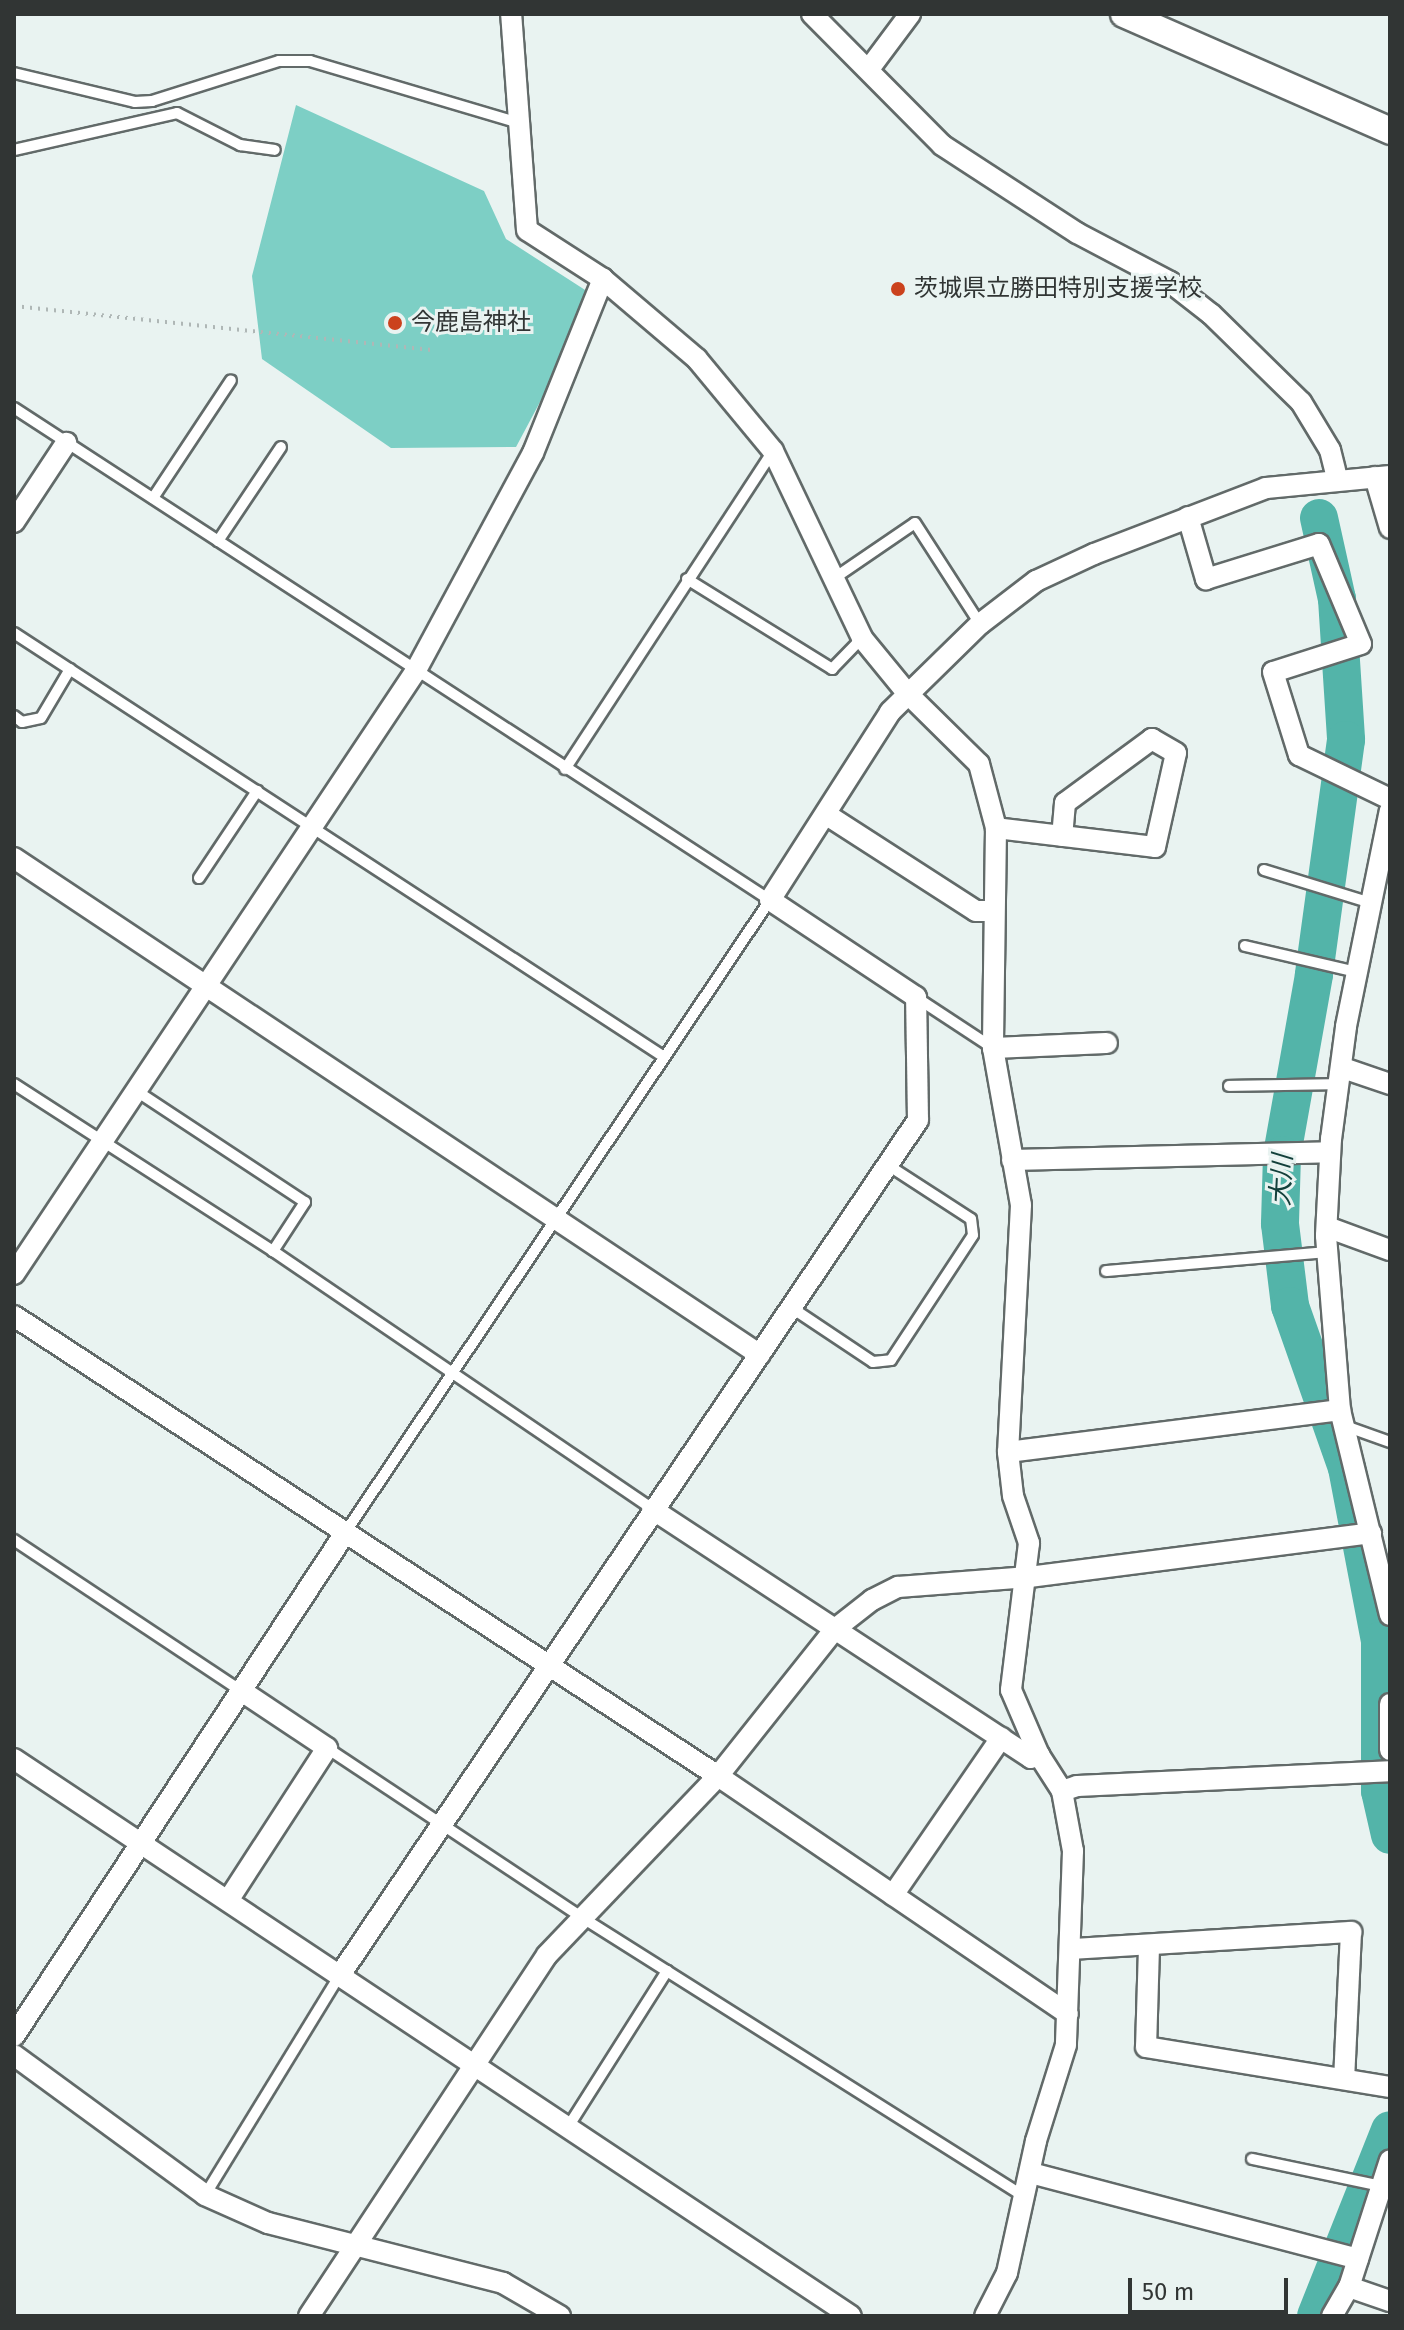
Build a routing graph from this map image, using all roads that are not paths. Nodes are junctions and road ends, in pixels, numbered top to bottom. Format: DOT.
graph roads {
  1 [pos="511,14"];
  2 [pos="812,14"];
  3 [pos="910,14"];
  4 [pos="1124,14"];
  5 [pos="869,69"];
  6 [pos="14,73"];
  7 [pos="519,123"];
  8 [pos="1390,131"];
  9 [pos="14,150"];
  10 [pos="275,150"];
  11 [pos="603,279"];
  12 [pos="231,380"];
  13 [pos="14,408"];
  14 [pos="66,443"];
  15 [pos="281,447"];
  16 [pos="773,451"];
  17 [pos="1383,477"];
  18 [pos="1337,479"];
  19 [pos="153,498"];
  20 [pos="1188,517"];
  21 [pos="14,522"];
  22 [pos="1390,528"];
  23 [pos="218,541"];
  24 [pos="687,579"];
  25 [pos="833,579"];
  26 [pos="980,624"];
  27 [pos="14,633"];
  28 [pos="862,638"];
  29 [pos="70,669"];
  30 [pos="415,672"];
  31 [pos="907,693"];
  32 [pos="14,716"];
  33 [pos="565,769"];
  34 [pos="257,791"];
  35 [pos="1390,799"];
  36 [pos="1390,810"];
  37 [pos="827,815"];
  38 [pos="310,828"];
  39 [pos="996,828"];
  40 [pos="1062,836"];
  41 [pos="14,858"];
  42 [pos="1385,860"];
  43 [pos="1264,870"];
  44 [pos="199,878"];
  45 [pos="770,900"];
  46 [pos="1371,903"];
  47 [pos="994,911"];
  48 [pos="1245,946"];
  49 [pos="1357,972"];
  50 [pos="207,987"];
  51 [pos="916,997"];
  52 [pos="1107,1043"];
  53 [pos="993,1048"];
  54 [pos="661,1055"];
  55 [pos="1341,1076"];
  56 [pos="14,1084"];
  57 [pos="1390,1084"];
  58 [pos="1229,1086"];
  59 [pos="138,1092"];
  60 [pos="104,1144"];
  61 [pos="1330,1152"];
  62 [pos="1012,1160"];
  63 [pos="888,1165"];
  64 [pos="556,1215"];
  65 [pos="1327,1227"];
  66 [pos="1390,1250"];
  67 [pos="273,1251"];
  68 [pos="1328,1252"];
  69 [pos="1106,1271"];
  70 [pos="14,1274"];
  71 [pos="792,1308"];
  72 [pos="14,1316"];
  73 [pos="760,1355"];
  74 [pos="452,1372"];
  75 [pos="1342,1418"];
  76 [pos="1390,1442"];
  77 [pos="1008,1452"];
  78 [pos="652,1509"];
  79 [pos="345,1533"];
  80 [pos="1371,1533"];
  81 [pos="14,1540"];
  82 [pos="1029,1577"];
  83 [pos="1390,1615"];
  84 [pos="835,1629"];
  85 [pos="548,1668"];
  86 [pos="240,1690"];
  87 [pos="1390,1704"];
  88 [pos="1001,1738"];
  89 [pos="327,1748"];
  90 [pos="1390,1750"];
  91 [pos="1039,1755"];
  92 [pos="14,1759"];
  93 [pos="1390,1771"];
  94 [pos="718,1776"];
  95 [pos="1062,1791"];
  96 [pos="442,1824"];
  97 [pos="138,1842"];
  98 [pos="893,1895"];
  99 [pos="229,1899"];
  100 [pos="586,1920"];
  101 [pos="1149,1947"];
  102 [pos="1072,1949"];
  103 [pos="667,1971"];
  104 [pos="340,1975"];
  105 [pos="1068,2014"];
  106 [pos="14,2036"];
  107 [pos="14,2055"];
  108 [pos="476,2068"];
  109 [pos="1344,2078"];
  110 [pos="1390,2087"];
  111 [pos="568,2127"];
  112 [pos="1252,2159"];
  113 [pos="1390,2160"];
  114 [pos="1031,2173"];
  115 [pos="1381,2186"];
  116 [pos="205,2195"];
  117 [pos="1025,2197"];
  118 [pos="355,2246"];
  119 [pos="1358,2259"];
  120 [pos="1349,2287"];
  121 [pos="1390,2301"];
  122 [pos="309,2316"];
  123 [pos="560,2316"];
  124 [pos="851,2316"];
  125 [pos="985,2316"];
  126 [pos="1332,2316"];
  1 -- 7 [label="street"];
  2 -- 5 [label="street"];
  3 -- 5 [label="street"];
  4 -- 8 [label="street"];
  5 -- 18 [label="street"];
  6 -- 7 [label="lane"];
  7 -- 11 [label="street"];
  9 -- 10 [label="lane"];
  11 -- 16 [label="street"];
  11 -- 30 [label="street"];
  12 -- 19 [label="lane"];
  13 -- 14 [label="lane"];
  14 -- 19 [label="lane"];
  14 -- 21 [label="street"];
  15 -- 23 [label="lane"];
  16 -- 24 [label="lane"];
  16 -- 25 [label="street"];
  17 -- 18 [label="street"];
  17 -- 22 [label="street"];
  18 -- 20 [label="street"];
  19 -- 23 [label="lane"];
  20 -- 26 [label="street"];
  20 -- 35 [label="street"];
  23 -- 30 [label="lane"];
  24 -- 28 [label="lane"];
  24 -- 33 [label="lane"];
  25 -- 26 [label="lane"];
  25 -- 28 [label="street"];
  26 -- 31 [label="street"];
  27 -- 29 [label="lane"];
  28 -- 31 [label="street"];
  29 -- 32 [label="lane"];
  29 -- 34 [label="lane"];
  30 -- 33 [label="lane"];
  30 -- 38 [label="street"];
  31 -- 37 [label="street"];
  31 -- 39 [label="street"];
  33 -- 45 [label="lane"];
  34 -- 38 [label="lane"];
  34 -- 44 [label="lane"];
  36 -- 42 [label="street"];
  37 -- 45 [label="street"];
  37 -- 47 [label="street"];
  38 -- 50 [label="street"];
  38 -- 54 [label="lane"];
  39 -- 40 [label="street"];
  39 -- 47 [label="street"];
  40 -- 40 [label="street"];
  41 -- 50 [label="street"];
  42 -- 46 [label="street"];
  43 -- 46 [label="lane"];
  45 -- 51 [label="street"];
  45 -- 54 [label="lane"];
  46 -- 49 [label="street"];
  47 -- 53 [label="street"];
  48 -- 49 [label="lane"];
  49 -- 55 [label="street"];
  50 -- 59 [label="street"];
  50 -- 64 [label="street"];
  51 -- 53 [label="lane"];
  51 -- 63 [label="street"];
  52 -- 53 [label="street"];
  53 -- 62 [label="street"];
  54 -- 64 [label="lane"];
  55 -- 57 [label="street"];
  55 -- 58 [label="lane"];
  55 -- 61 [label="street"];
  56 -- 60 [label="lane"];
  59 -- 60 [label="street"];
  59 -- 67 [label="lane"];
  60 -- 67 [label="lane"];
  60 -- 70 [label="street"];
  61 -- 62 [label="street"];
  61 -- 65 [label="street"];
  62 -- 77 [label="street"];
  63 -- 71 [label="street"];
  63 -- 71 [label="lane"];
  64 -- 73 [label="street"];
  64 -- 74 [label="lane"];
  65 -- 66 [label="street"];
  65 -- 68 [label="street"];
  67 -- 74 [label="lane"];
  68 -- 69 [label="lane"];
  68 -- 75 [label="street"];
  71 -- 73 [label="street"];
  72 -- 79 [label="street"];
  73 -- 78 [label="street"];
  74 -- 78 [label="lane"];
  74 -- 79 [label="lane"];
  75 -- 76 [label="lane"];
  75 -- 77 [label="street"];
  75 -- 80 [label="street"];
  77 -- 82 [label="street"];
  78 -- 84 [label="street"];
  78 -- 85 [label="street"];
  79 -- 85 [label="street"];
  79 -- 86 [label="street"];
  80 -- 82 [label="street"];
  80 -- 83 [label="street"];
  81 -- 86 [label="lane"];
  82 -- 84 [label="street"];
  82 -- 91 [label="street"];
  84 -- 88 [label="street"];
  84 -- 94 [label="street"];
  85 -- 94 [label="street"];
  85 -- 96 [label="street"];
  86 -- 89 [label="street"];
  86 -- 97 [label="street"];
  87 -- 90 [label="street"];
  88 -- 91 [label="street"];
  88 -- 98 [label="street"];
  89 -- 96 [label="lane"];
  89 -- 99 [label="street"];
  91 -- 95 [label="street"];
  92 -- 97 [label="street"];
  93 -- 95 [label="street"];
  94 -- 98 [label="street"];
  94 -- 100 [label="street"];
  95 -- 102 [label="street"];
  96 -- 100 [label="lane"];
  96 -- 104 [label="street"];
  97 -- 99 [label="street"];
  97 -- 106 [label="street"];
  98 -- 105 [label="street"];
  99 -- 104 [label="street"];
  100 -- 103 [label="lane"];
  100 -- 108 [label="street"];
  101 -- 102 [label="street"];
  101 -- 109 [label="street"];
  101 -- 109 [label="street"];
  102 -- 105 [label="street"];
  103 -- 111 [label="lane"];
  103 -- 117 [label="lane"];
  104 -- 108 [label="street"];
  104 -- 116 [label="lane"];
  105 -- 114 [label="street"];
  107 -- 116 [label="street"];
  108 -- 111 [label="street"];
  108 -- 118 [label="street"];
  109 -- 110 [label="street"];
  111 -- 124 [label="street"];
  112 -- 115 [label="lane"];
  113 -- 115 [label="street"];
  114 -- 117 [label="street"];
  114 -- 119 [label="street"];
  115 -- 119 [label="street"];
  116 -- 118 [label="street"];
  117 -- 125 [label="street"];
  118 -- 122 [label="street"];
  118 -- 123 [label="street"];
  119 -- 120 [label="street"];
  120 -- 121 [label="street"];
  120 -- 126 [label="street"];
}
